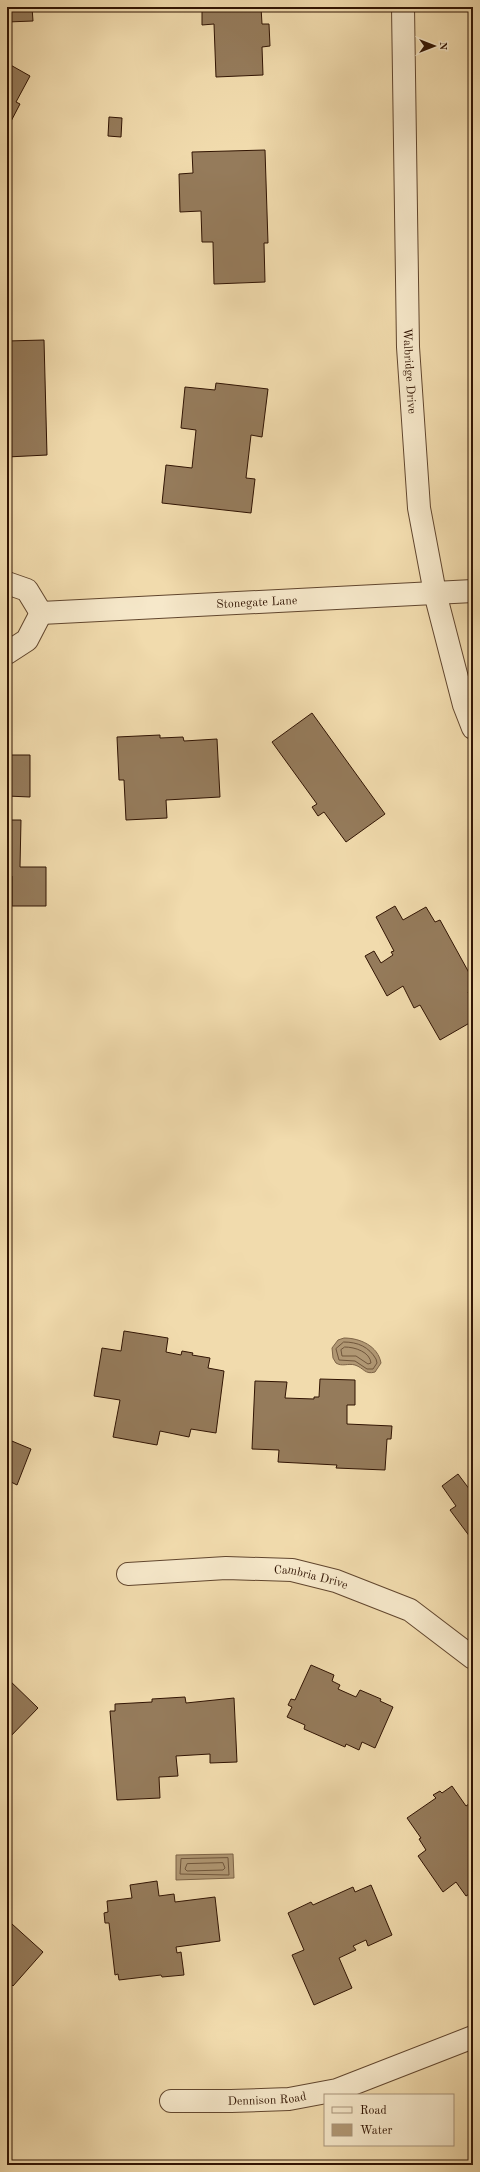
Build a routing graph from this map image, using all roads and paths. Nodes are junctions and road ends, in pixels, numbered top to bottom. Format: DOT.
graph roads {
  1 [pos="403,7"];
  2 [pos="7,583"];
  3 [pos="473,591"];
  4 [pos="435,593"];
  5 [pos="41,613"];
  6 [pos="7,653"];
  7 [pos="473,728"];
  8 [pos="128,1574"];
  9 [pos="473,1658"];
  10 [pos="473,2037"];
  11 [pos="171,2100"];
  1 -- 4 [label="street, Walbridge Drive"];
  2 -- 5 [label="street"];
  3 -- 4 [label="street, Stonegate Lane"];
  4 -- 5 [label="street, Stonegate Lane"];
  4 -- 7 [label="street, Walbridge Drive"];
  5 -- 6 [label="street"];
  8 -- 9 [label="street, Cambria Drive"];
  10 -- 11 [label="street, Dennison Road"];
}
